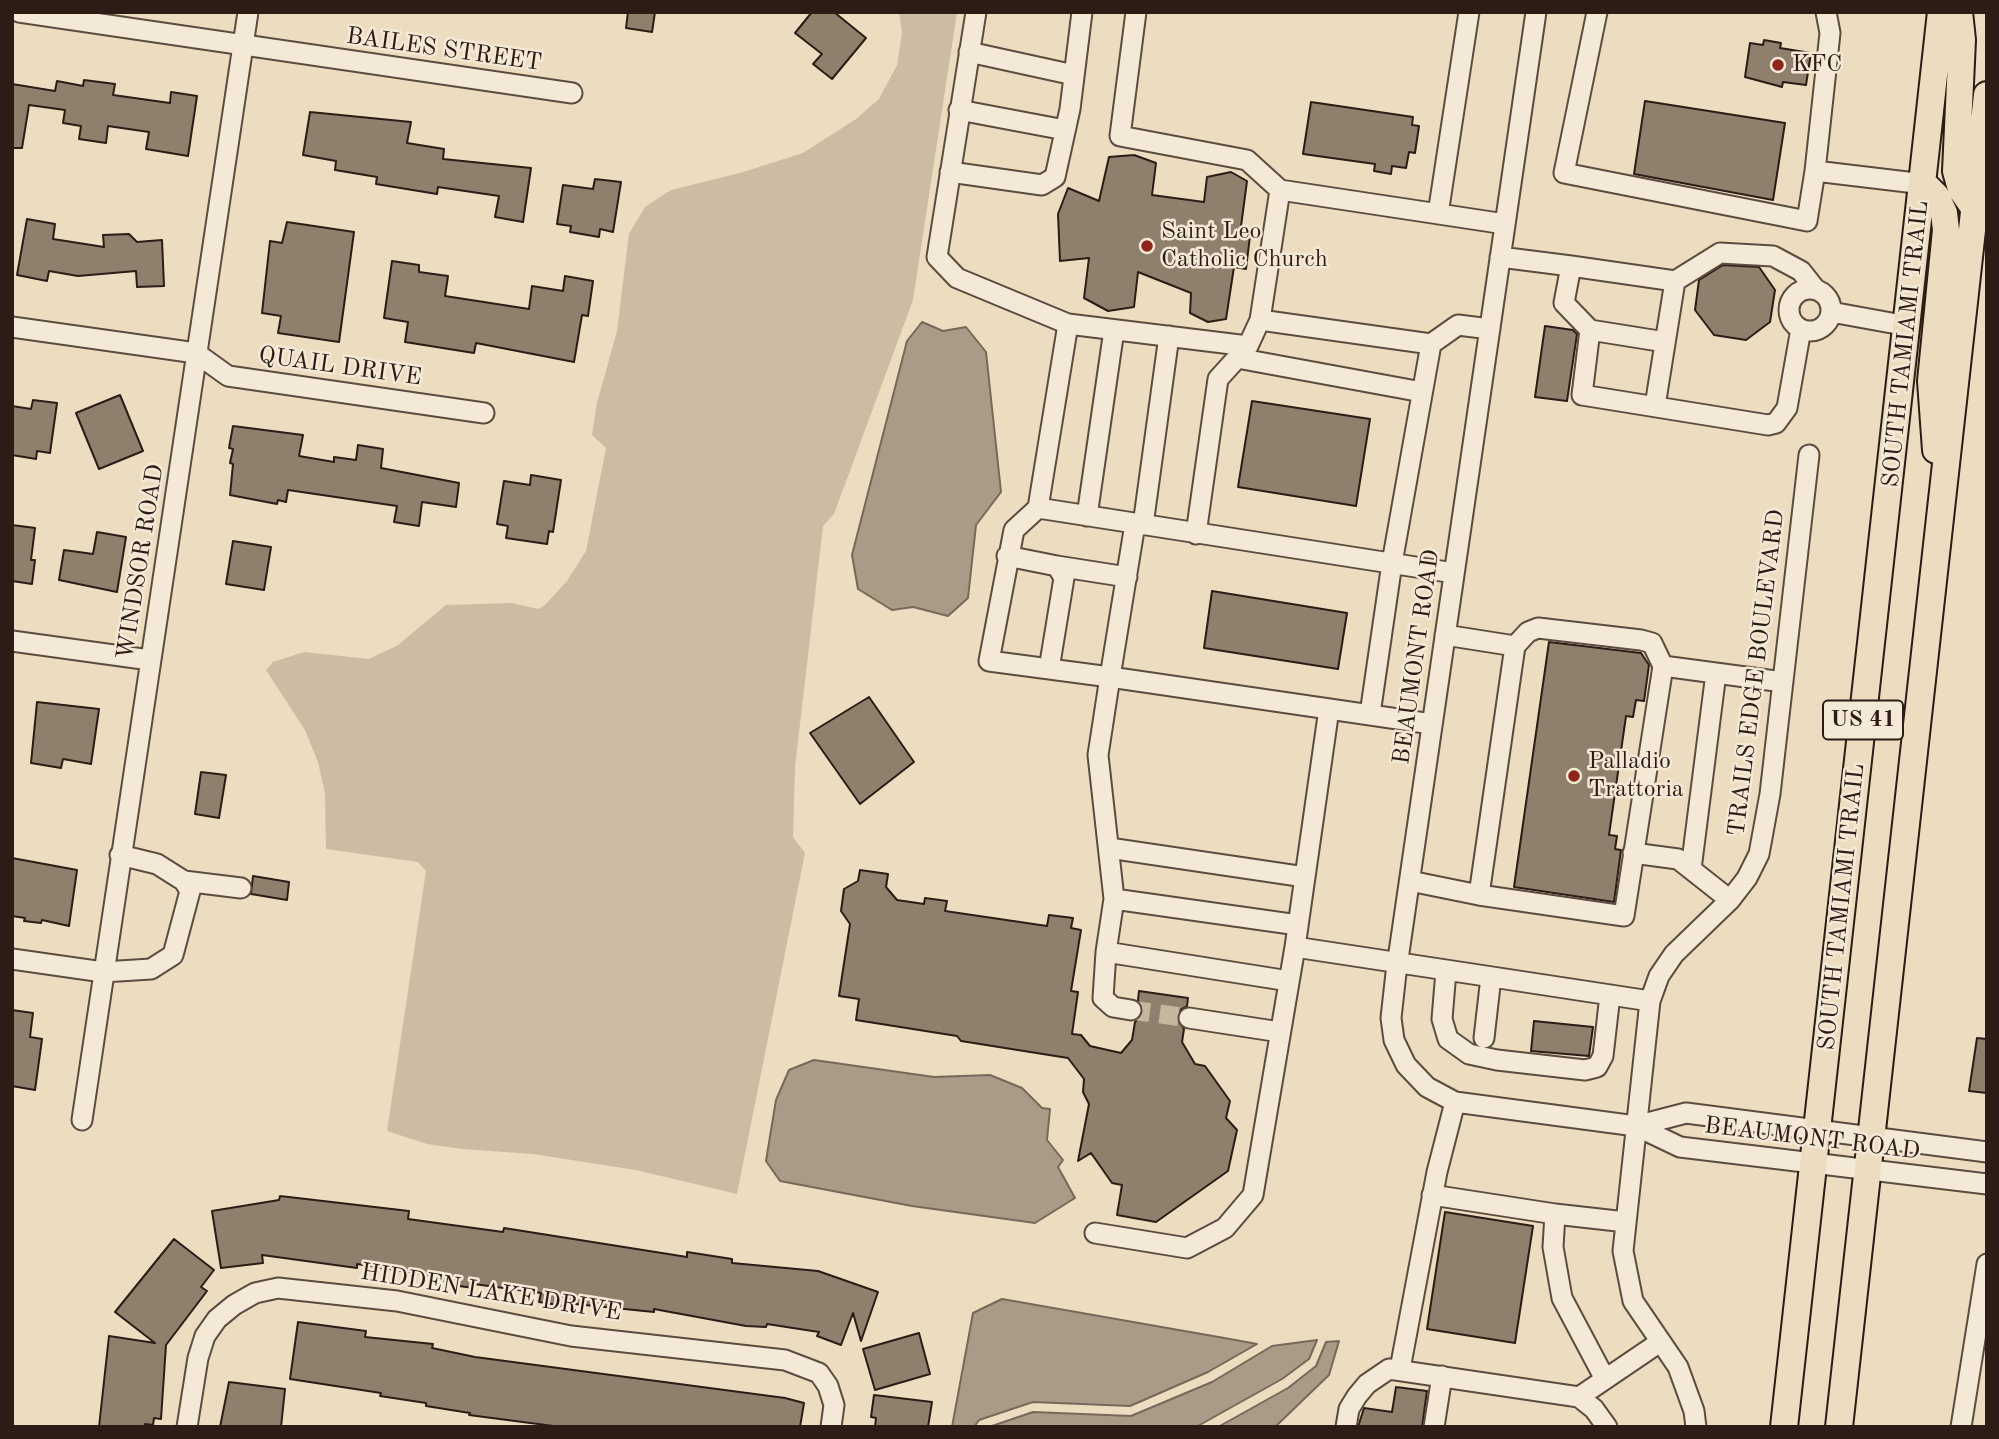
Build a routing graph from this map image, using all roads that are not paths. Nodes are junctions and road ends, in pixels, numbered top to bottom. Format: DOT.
graph roads {
  1 [pos="19,12"];
  2 [pos="248,12"];
  3 [pos="976,12"];
  4 [pos="1136,12"];
  5 [pos="1469,12"];
  6 [pos="1536,12"];
  7 [pos="1597,12"];
  8 [pos="1826,12"];
  9 [pos="1941,12"];
  10 [pos="1959,12"];
  11 [pos="1077,13"];
  12 [pos="243,46"];
  13 [pos="969,52"];
  14 [pos="1074,75"];
  15 [pos="572,93"];
  16 [pos="1987,95"];
  17 [pos="959,110"];
  18 [pos="1065,130"];
  19 [pos="950,172"];
  20 [pos="1815,172"];
  21 [pos="1983,177"];
  22 [pos="1924,184"];
  23 [pos="1280,190"];
  24 [pos="1981,210"];
  25 [pos="1438,214"];
  26 [pos="1505,224"];
  27 [pos="1500,257"];
  28 [pos="1571,266"];
  29 [pos="1675,281"];
  30 [pos="1816,290"];
  31 [pos="1831,312"];
  32 [pos="1260,320"];
  33 [pos="1069,324"];
  34 [pos="1908,326"];
  35 [pos="12,327"];
  36 [pos="1490,329"];
  37 [pos="1801,329"];
  38 [pos="1114,330"];
  39 [pos="1590,330"];
  40 [pos="1169,336"];
  41 [pos="1665,342"];
  42 [pos="1431,344"];
  43 [pos="1242,352"];
  44 [pos="196,353"];
  45 [pos="1422,392"];
  46 [pos="1655,407"];
  47 [pos="484,413"];
  48 [pos="1809,455"];
  49 [pos="1038,508"];
  50 [pos="1087,516"];
  51 [pos="1941,518"];
  52 [pos="1139,524"];
  53 [pos="1196,534"];
  54 [pos="1007,556"];
  55 [pos="1392,563"];
  56 [pos="1057,566"];
  57 [pos="1454,573"];
  58 [pos="1127,577"];
  59 [pos="1445,635"];
  60 [pos="12,641"];
  61 [pos="1515,646"];
  62 [pos="150,660"];
  63 [pos="1663,666"];
  64 [pos="1049,669"];
  65 [pos="1716,673"];
  66 [pos="1110,677"];
  67 [pos="1783,682"];
  68 [pos="1329,709"];
  69 [pos="1370,714"];
  70 [pos="1433,724"];
  71 [pos="1109,848"];
  72 [pos="1633,853"];
  73 [pos="120,855"];
  74 [pos="1691,869"];
  75 [pos="1305,877"];
  76 [pos="184,881"];
  77 [pos="1409,881"];
  78 [pos="241,888"];
  79 [pos="1479,895"];
  80 [pos="1114,898"];
  81 [pos="1730,900"];
  82 [pos="1298,925"];
  83 [pos="1294,947"];
  84 [pos="1107,952"];
  85 [pos="12,960"];
  86 [pos="1398,963"];
  87 [pos="1446,971"];
  88 [pos="103,972"];
  89 [pos="1491,977"];
  90 [pos="1289,981"];
  91 [pos="1610,996"];
  92 [pos="1650,1002"];
  93 [pos="1131,1010"];
  94 [pos="1189,1018"];
  95 [pos="1280,1032"];
  96 [pos="1484,1038"];
  97 [pos="1455,1102"];
  98 [pos="82,1120"];
  99 [pos="1636,1126"];
  100 [pos="1817,1129"];
  101 [pos="1872,1136"];
  102 [pos="1987,1152"];
  103 [pos="1813,1163"];
  104 [pos="1868,1171"];
  105 [pos="1987,1184"];
  106 [pos="1432,1195"];
  107 [pos="1555,1214"];
  108 [pos="1626,1222"];
  109 [pos="1095,1233"];
  110 [pos="1987,1264"];
  111 [pos="1660,1342"];
  112 [pos="1400,1369"];
  113 [pos="1442,1376"];
  114 [pos="1605,1380"];
  115 [pos="1579,1397"];
  116 [pos="187,1427"];
  117 [pos="831,1427"];
  118 [pos="1346,1427"];
  119 [pos="1434,1427"];
  120 [pos="1607,1427"];
  121 [pos="1696,1427"];
  122 [pos="1784,1427"];
  123 [pos="1839,1427"];
  124 [pos="1961,1427"];
  1 -- 12 [label="street, BAILES STREET"];
  2 -- 12 [label="street, WINDSOR ROAD"];
  3 -- 13 [label="street"];
  4 -- 23 [label="street"];
  5 -- 25 [label="street"];
  6 -- 26 [label="street, BEAUMONT ROAD"];
  7 -- 20 [label="street"];
  8 -- 20 [label="street"];
  9 -- 22 [label="main road, SOUTH TAMIAMI TRAIL / US 41"];
  10 -- 24 [label="main road"];
  11 -- 14 [label="street"];
  12 -- 15 [label="street, BAILES STREET"];
  12 -- 44 [label="street, WINDSOR ROAD"];
  13 -- 14 [label="street"];
  13 -- 17 [label="street"];
  14 -- 18 [label="street"];
  16 -- 21 [label="main road, US 41"];
  17 -- 18 [label="street"];
  17 -- 19 [label="street"];
  18 -- 19 [label="street"];
  19 -- 33 [label="street"];
  20 -- 22 [label="street"];
  21 -- 24 [label="main road, US 41"];
  22 -- 34 [label="main road, SOUTH TAMIAMI TRAIL / US 41"];
  22 -- 51 [label="main road"];
  23 -- 25 [label="street"];
  23 -- 32 [label="street"];
  24 -- 51 [label="main road, US 41"];
  25 -- 26 [label="street"];
  26 -- 27 [label="street, BEAUMONT ROAD"];
  27 -- 28 [label="street"];
  27 -- 36 [label="street, BEAUMONT ROAD"];
  28 -- 29 [label="street"];
  28 -- 39 [label="street"];
  29 -- 30 [label="street"];
  29 -- 41 [label="street"];
  30 -- 31 [label="street"];
  30 -- 37 [label="street"];
  31 -- 34 [label="street"];
  31 -- 37 [label="street"];
  32 -- 42 [label="street"];
  32 -- 43 [label="street"];
  33 -- 38 [label="street"];
  33 -- 49 [label="street"];
  34 -- 100 [label="main road, SOUTH TAMIAMI TRAIL / US 41"];
  35 -- 44 [label="street"];
  36 -- 42 [label="street"];
  36 -- 57 [label="street, BEAUMONT ROAD"];
  37 -- 46 [label="street"];
  38 -- 40 [label="street"];
  38 -- 50 [label="street"];
  39 -- 41 [label="street"];
  39 -- 46 [label="street"];
  40 -- 43 [label="street"];
  40 -- 52 [label="street"];
  41 -- 46 [label="street"];
  42 -- 45 [label="street"];
  43 -- 45 [label="street"];
  43 -- 53 [label="street"];
  44 -- 47 [label="street, QUAIL DRIVE"];
  44 -- 62 [label="street, WINDSOR ROAD"];
  45 -- 55 [label="street"];
  48 -- 67 [label="street, TRAILS EDGE BOULEVARD"];
  49 -- 50 [label="street"];
  49 -- 54 [label="street"];
  50 -- 52 [label="street"];
  51 -- 101 [label="main road, US 41"];
  52 -- 53 [label="street"];
  52 -- 58 [label="street"];
  53 -- 55 [label="street"];
  54 -- 56 [label="street"];
  54 -- 64 [label="street"];
  55 -- 57 [label="street"];
  55 -- 69 [label="street"];
  56 -- 58 [label="street"];
  56 -- 64 [label="street"];
  57 -- 59 [label="street, BEAUMONT ROAD"];
  58 -- 66 [label="street"];
  59 -- 61 [label="street"];
  59 -- 70 [label="street, BEAUMONT ROAD"];
  60 -- 62 [label="street"];
  61 -- 63 [label="street"];
  61 -- 79 [label="street"];
  62 -- 73 [label="street, WINDSOR ROAD"];
  63 -- 65 [label="street"];
  63 -- 72 [label="street"];
  64 -- 66 [label="street"];
  65 -- 67 [label="street"];
  65 -- 74 [label="street"];
  66 -- 68 [label="street"];
  66 -- 71 [label="street"];
  67 -- 81 [label="street, TRAILS EDGE BOULEVARD"];
  68 -- 69 [label="street"];
  68 -- 75 [label="street"];
  69 -- 70 [label="street"];
  70 -- 77 [label="street, BEAUMONT ROAD"];
  71 -- 75 [label="street"];
  71 -- 80 [label="street"];
  72 -- 74 [label="street"];
  72 -- 79 [label="street"];
  73 -- 76 [label="street"];
  73 -- 88 [label="street, WINDSOR ROAD"];
  74 -- 81 [label="street"];
  75 -- 82 [label="street"];
  76 -- 78 [label="street"];
  76 -- 88 [label="street"];
  77 -- 79 [label="street"];
  77 -- 86 [label="street, BEAUMONT ROAD"];
  80 -- 82 [label="street"];
  80 -- 84 [label="street"];
  81 -- 92 [label="street, TRAILS EDGE BOULEVARD"];
  82 -- 83 [label="street"];
  83 -- 86 [label="street"];
  83 -- 90 [label="street"];
  84 -- 90 [label="street"];
  84 -- 93 [label="street"];
  85 -- 88 [label="street"];
  86 -- 87 [label="street"];
  86 -- 97 [label="street, BEAUMONT ROAD"];
  87 -- 89 [label="street"];
  87 -- 91 [label="street"];
  88 -- 98 [label="street, WINDSOR ROAD"];
  89 -- 91 [label="street"];
  89 -- 96 [label="street"];
  90 -- 95 [label="street"];
  91 -- 92 [label="street"];
  92 -- 99 [label="street, TRAILS EDGE BOULEVARD"];
  94 -- 95 [label="street"];
  95 -- 109 [label="street"];
  97 -- 99 [label="street, BEAUMONT ROAD"];
  97 -- 106 [label="street"];
  99 -- 100 [label="street, BEAUMONT ROAD"];
  99 -- 103 [label="street, BEAUMONT ROAD"];
  99 -- 108 [label="street, TRAILS EDGE BOULEVARD"];
  100 -- 101 [label="street, BEAUMONT ROAD"];
  100 -- 103 [label="main road, SOUTH TAMIAMI TRAIL / US 41"];
  101 -- 102 [label="street, BEAUMONT ROAD"];
  101 -- 104 [label="main road, US 41"];
  103 -- 104 [label="street, BEAUMONT ROAD"];
  103 -- 122 [label="main road, SOUTH TAMIAMI TRAIL / US 41"];
  104 -- 105 [label="street, BEAUMONT ROAD"];
  104 -- 123 [label="main road, US 41"];
  106 -- 107 [label="street"];
  106 -- 112 [label="street"];
  107 -- 108 [label="street"];
  107 -- 114 [label="street"];
  108 -- 111 [label="street, TRAILS EDGE BOULEVARD"];
  110 -- 124 [label="street"];
  111 -- 114 [label="street"];
  111 -- 121 [label="street, TRAILS EDGE BOULEVARD"];
  112 -- 113 [label="street"];
  112 -- 118 [label="street"];
  113 -- 115 [label="street"];
  113 -- 119 [label="street"];
  114 -- 115 [label="street"];
  115 -- 120 [label="street"];
  116 -- 117 [label="street, HIDDEN LAKE DRIVE"];
}
